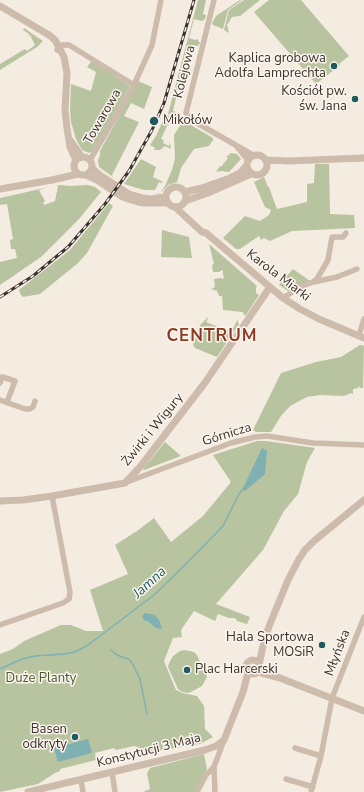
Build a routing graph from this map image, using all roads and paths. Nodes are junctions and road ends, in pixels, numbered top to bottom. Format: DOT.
graph roads {
  1 [pos="161,0"];
  2 [pos="214,0"];
  3 [pos="0,6"];
  4 [pos="58,49"];
  5 [pos="76,50"];
  6 [pos="64,57"];
  7 [pos="66,80"];
  8 [pos="134,85"];
  9 [pos="79,158"];
  10 [pos="364,158"];
  11 [pos="90,160"];
  12 [pos="266,160"];
  13 [pos="249,161"];
  14 [pos="289,162"];
  15 [pos="92,168"];
  16 [pos="267,168"];
  17 [pos="76,171"];
  18 [pos="251,174"];
  19 [pos="86,175"];
  20 [pos="0,189"];
  21 [pos="186,192"];
  22 [pos="167,200"];
  23 [pos="184,203"];
  24 [pos="175,207"];
  25 [pos="206,233"];
  26 [pos="346,233"];
  27 [pos="357,269"];
  28 [pos="313,282"];
  29 [pos="270,287"];
  30 [pos="283,298"];
  31 [pos="364,319"];
  32 [pos="361,336"];
  33 [pos="0,383"];
  34 [pos="0,400"];
  35 [pos="35,401"];
  36 [pos="7,402"];
  37 [pos="364,445"];
  38 [pos="125,483"];
  39 [pos="52,496"];
  40 [pos="364,500"];
  41 [pos="0,501"];
  42 [pos="364,616"];
  43 [pos="0,625"];
  44 [pos="255,669"];
  45 [pos="332,698"];
  46 [pos="364,711"];
  47 [pos="224,740"];
  48 [pos="296,748"];
  49 [pos="321,756"];
  50 [pos="214,767"];
  51 [pos="112,772"];
  52 [pos="286,779"];
  53 [pos="81,780"];
  54 [pos="312,790"];
  55 [pos="28,792"];
  56 [pos="83,792"];
  57 [pos="115,792"];
  58 [pos="197,792"];
  59 [pos="215,792"];
  1 -- 8 [label="street, Towarowa"];
  2 -- 13 [label="street, Kolejowa"];
  3 -- 4 [label="street"];
  4 -- 5 [label="street, Towarowa"];
  4 -- 6 [label="street"];
  4 -- 7 [label="street"];
  5 -- 6 [label="street"];
  5 -- 8 [label="street, Towarowa"];
  6 -- 7 [label="street"];
  7 -- 9 [label="street"];
  8 -- 11 [label="street, Towarowa"];
  9 -- 11 [label="street"];
  9 -- 17 [label="street"];
  10 -- 14 [label="street"];
  11 -- 15 [label="street"];
  12 -- 13 [label="street"];
  12 -- 14 [label="street"];
  12 -- 16 [label="street"];
  13 -- 18 [label="street"];
  13 -- 21 [label="street"];
  14 -- 16 [label="street"];
  15 -- 19 [label="street"];
  15 -- 22 [label="street"];
  16 -- 18 [label="street"];
  17 -- 19 [label="street"];
  17 -- 20 [label="street"];
  18 -- 23 [label="street"];
  19 -- 22 [label="street"];
  21 -- 22 [label="street"];
  21 -- 23 [label="street"];
  22 -- 24 [label="street"];
  23 -- 24 [label="street"];
  23 -- 25 [label="street, Karola Miarki"];
  24 -- 25 [label="street, Karola Miarki"];
  25 -- 29 [label="street, Karola Miarki"];
  26 -- 28 [label="street"];
  27 -- 28 [label="street"];
  28 -- 30 [label="street"];
  29 -- 30 [label="street, Karola Miarki"];
  29 -- 38 [label="street, Żwirki i Wigury"];
  30 -- 32 [label="street, Karola Miarki"];
  31 -- 32 [label="street"];
  33 -- 36 [label="street"];
  34 -- 36 [label="street"];
  35 -- 36 [label="street"];
  37 -- 38 [label="street, Górnicza"];
  38 -- 39 [label="street, Żwirki i Wigury"];
  39 -- 41 [label="street, Żwirki i Wigury"];
  39 -- 43 [label="street"];
  40 -- 44 [label="street"];
  42 -- 45 [label="street, Młyńska"];
  44 -- 45 [label="street"];
  44 -- 47 [label="street"];
  45 -- 46 [label="street"];
  45 -- 49 [label="street, Młyńska"];
  47 -- 50 [label="street"];
  47 -- 51 [label="street, Konstytucji 3 Maja"];
  48 -- 49 [label="street"];
  49 -- 54 [label="street, Młyńska"];
  50 -- 58 [label="street"];
  50 -- 59 [label="street"];
  51 -- 53 [label="street, Konstytucji 3 Maja"];
  51 -- 57 [label="street"];
  52 -- 54 [label="street"];
  53 -- 55 [label="street, Konstytucji 3 Maja"];
  53 -- 56 [label="street"];
}
